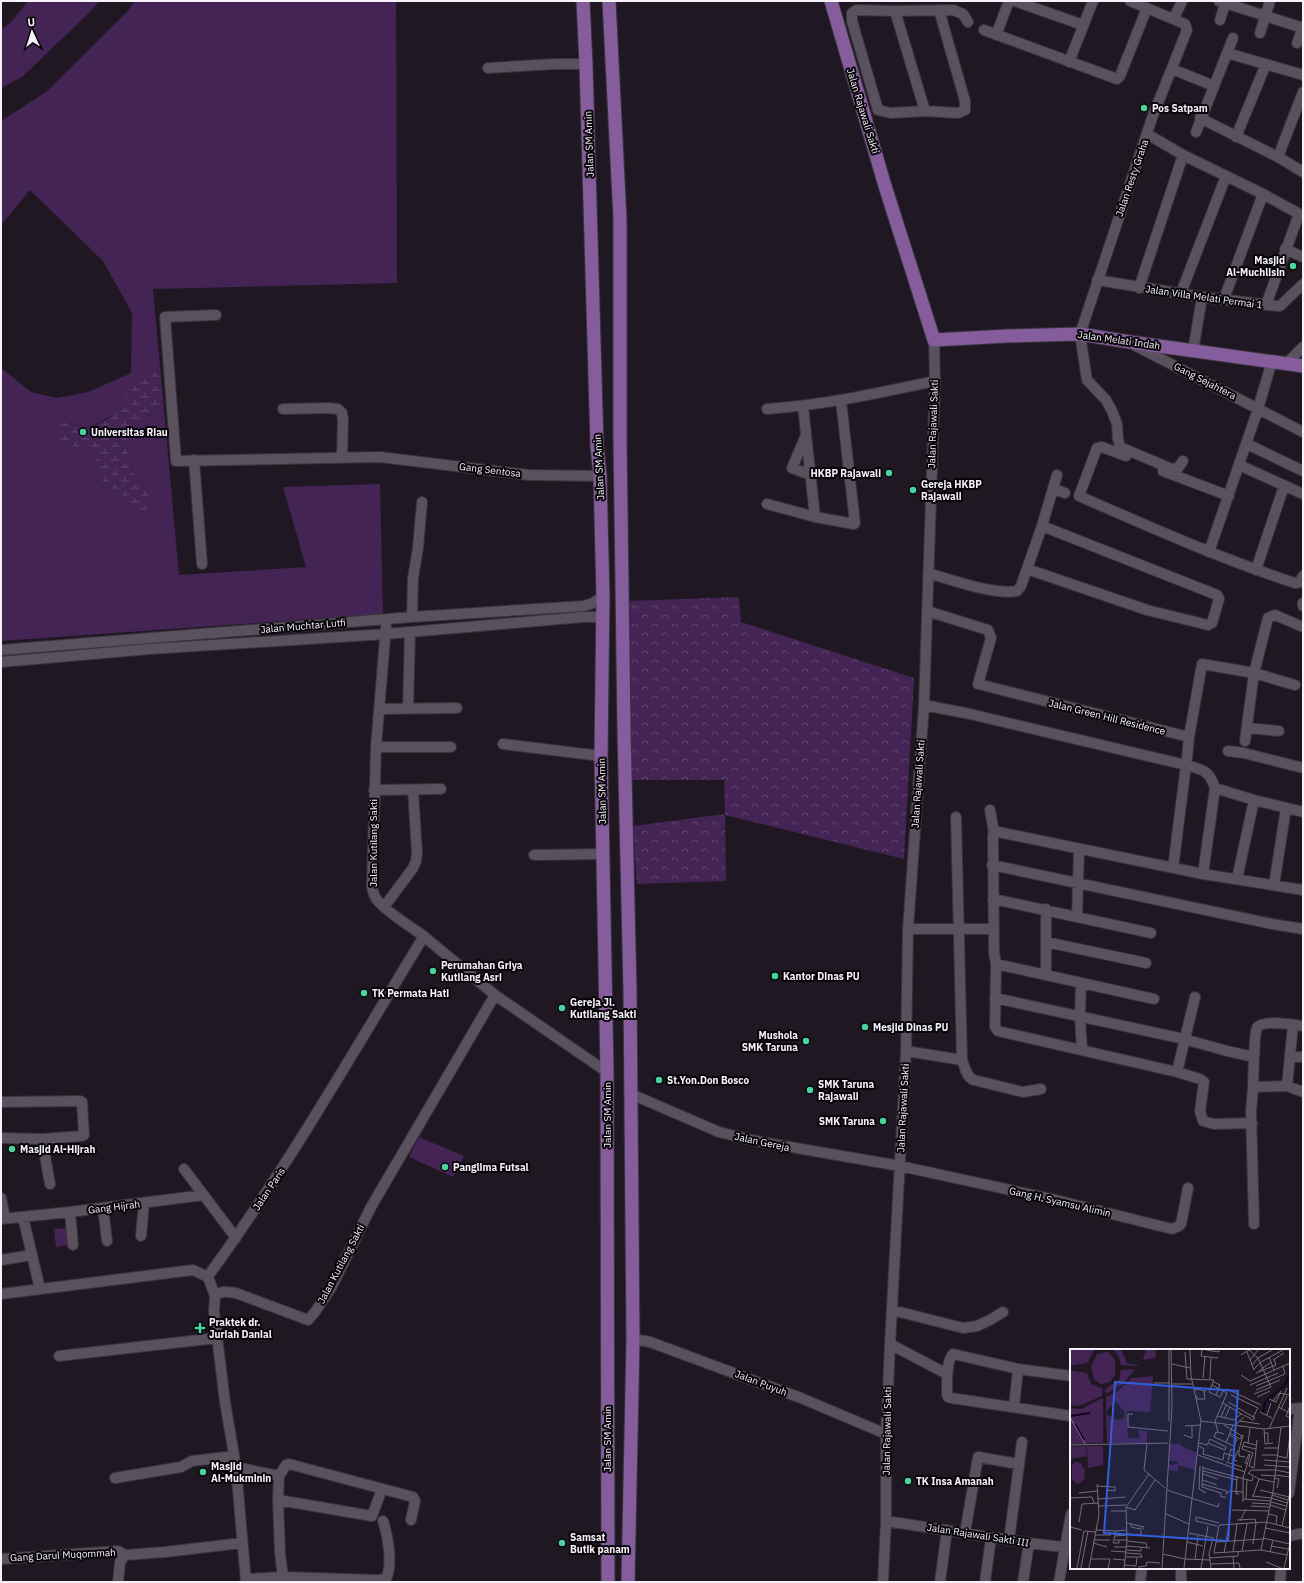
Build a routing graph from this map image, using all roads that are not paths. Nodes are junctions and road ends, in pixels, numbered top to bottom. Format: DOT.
graph roads {
  1 [pos="582,1"];
  2 [pos="609,1"];
  3 [pos="831,1"];
  4 [pos="1009,1"];
  5 [pos="1015,1"];
  6 [pos="1093,1"];
  7 [pos="1182,1"];
  8 [pos="1270,1"];
  9 [pos="1224,2"];
  10 [pos="1138,3"];
  11 [pos="939,10"];
  12 [pos="894,11"];
  13 [pos="1169,16"];
  14 [pos="1266,16"];
  15 [pos="1220,20"];
  16 [pos="968,22"];
  17 [pos="1083,25"];
  18 [pos="1303,28"];
  19 [pos="984,30"];
  20 [pos="1260,33"];
  21 [pos="996,35"];
  22 [pos="1233,38"];
  23 [pos="1297,43"];
  24 [pos="1227,53"];
  25 [pos="1069,62"];
  26 [pos="586,64"];
  27 [pos="1266,64"];
  28 [pos="488,68"];
  29 [pos="866,69"];
  30 [pos="1172,69"];
  31 [pos="852,74"];
  32 [pos="1303,76"];
  33 [pos="1214,86"];
  34 [pos="1303,92"];
  35 [pos="925,111"];
  36 [pos="1200,118"];
  37 [pos="1196,132"];
  38 [pos="1147,134"];
  39 [pos="1236,137"];
  40 [pos="1183,155"];
  41 [pos="1278,158"];
  42 [pos="1303,172"];
  43 [pos="1226,176"];
  44 [pos="1263,194"];
  45 [pos="1301,215"];
  46 [pos="1285,249"];
  47 [pos="1303,257"];
  48 [pos="1097,280"];
  49 [pos="1303,284"];
  50 [pos="1139,288"];
  51 [pos="1181,293"];
  52 [pos="1202,297"];
  53 [pos="1224,299"];
  54 [pos="1266,305"];
  55 [pos="216,315"];
  56 [pos="1080,334"];
  57 [pos="934,340"];
  58 [pos="1130,342"];
  59 [pos="1303,347"];
  60 [pos="1193,351"];
  61 [pos="1272,362"];
  62 [pos="1286,364"];
  63 [pos="1303,366"];
  64 [pos="935,381"];
  65 [pos="841,401"];
  66 [pos="804,406"];
  67 [pos="283,409"];
  68 [pos="767,409"];
  69 [pos="1258,409"];
  70 [pos="1303,432"];
  71 [pos="806,433"];
  72 [pos="1247,444"];
  73 [pos="342,457"];
  74 [pos="194,460"];
  75 [pos="1182,461"];
  76 [pos="1239,465"];
  77 [pos="1303,472"];
  78 [pos="1057,474"];
  79 [pos="811,475"];
  80 [pos="600,476"];
  81 [pos="1284,486"];
  82 [pos="1054,489"];
  83 [pos="1065,493"];
  84 [pos="1303,494"];
  85 [pos="1229,496"];
  86 [pos="422,502"];
  87 [pos="767,504"];
  88 [pos="815,517"];
  89 [pos="1042,526"];
  90 [pos="1209,552"];
  91 [pos="202,564"];
  92 [pos="1027,569"];
  93 [pos="1256,570"];
  94 [pos="928,573"];
  95 [pos="1303,576"];
  96 [pos="603,596"];
  97 [pos="927,611"];
  98 [pos="412,617"];
  99 [pos="386,619"];
  100 [pos="603,621"];
  101 [pos="1303,627"];
  102 [pos="410,632"];
  103 [pos="386,634"];
  104 [pos="1,650"];
  105 [pos="1,662"];
  106 [pos="1254,673"];
  107 [pos="1294,685"];
  108 [pos="924,705"];
  109 [pos="380,708"];
  110 [pos="408,708"];
  111 [pos="457,708"];
  112 [pos="1247,728"];
  113 [pos="624,731"];
  114 [pos="1279,731"];
  115 [pos="602,733"];
  116 [pos="1189,737"];
  117 [pos="1245,741"];
  118 [pos="503,744"];
  119 [pos="451,746"];
  120 [pos="376,747"];
  121 [pos="1228,751"];
  122 [pos="601,756"];
  123 [pos="1186,762"];
  124 [pos="1303,768"];
  125 [pos="1216,788"];
  126 [pos="441,789"];
  127 [pos="374,790"];
  128 [pos="413,790"];
  129 [pos="1254,800"];
  130 [pos="1286,808"];
  131 [pos="990,810"];
  132 [pos="1303,812"];
  133 [pos="956,816"];
  134 [pos="994,833"];
  135 [pos="1079,850"];
  136 [pos="603,854"];
  137 [pos="534,855"];
  138 [pos="992,865"];
  139 [pos="1173,868"];
  140 [pos="1203,874"];
  141 [pos="1237,879"];
  142 [pos="1078,882"];
  143 [pos="1274,885"];
  144 [pos="1303,890"];
  145 [pos="994,899"];
  146 [pos="384,907"];
  147 [pos="1046,909"];
  148 [pos="1077,917"];
  149 [pos="959,928"];
  150 [pos="908,929"];
  151 [pos="993,929"];
  152 [pos="1303,929"];
  153 [pos="1151,933"];
  154 [pos="424,936"];
  155 [pos="1046,942"];
  156 [pos="1146,963"];
  157 [pos="996,964"];
  158 [pos="1046,976"];
  159 [pos="1081,983"];
  160 [pos="495,995"];
  161 [pos="1195,997"];
  162 [pos="995,998"];
  163 [pos="1154,999"];
  164 [pos="1080,1016"];
  165 [pos="1298,1025"];
  166 [pos="1184,1039"];
  167 [pos="1082,1050"];
  168 [pos="906,1051"];
  169 [pos="1254,1057"];
  170 [pos="1291,1057"];
  171 [pos="1303,1057"];
  172 [pos="962,1060"];
  173 [pos="607,1072"];
  174 [pos="1177,1072"];
  175 [pos="1287,1086"];
  176 [pos="1253,1087"];
  177 [pos="1042,1089"];
  178 [pos="1303,1092"];
  179 [pos="631,1094"];
  180 [pos="1,1102"];
  181 [pos="1252,1123"];
  182 [pos="1,1138"];
  183 [pos="42,1139"];
  184 [pos="900,1166"];
  185 [pos="184,1169"];
  186 [pos="50,1184"];
  187 [pos="1188,1188"];
  188 [pos="204,1195"];
  189 [pos="1,1198"];
  190 [pos="144,1203"];
  191 [pos="103,1208"];
  192 [pos="70,1212"];
  193 [pos="23,1217"];
  194 [pos="3,1219"];
  195 [pos="1254,1224"];
  196 [pos="141,1236"];
  197 [pos="236,1238"];
  198 [pos="107,1241"];
  199 [pos="73,1245"];
  200 [pos="32,1255"];
  201 [pos="1,1260"];
  202 [pos="208,1277"];
  203 [pos="40,1289"];
  204 [pos="1,1294"];
  205 [pos="215,1296"];
  206 [pos="892,1310"];
  207 [pos="1003,1312"];
  208 [pos="217,1338"];
  209 [pos="633,1339"];
  210 [pos="890,1344"];
  211 [pos="59,1356"];
  212 [pos="1018,1369"];
  213 [pos="947,1374"];
  214 [pos="1070,1376"];
  215 [pos="1014,1407"];
  216 [pos="1301,1408"];
  217 [pos="1290,1409"];
  218 [pos="1070,1416"];
  219 [pos="886,1434"];
  220 [pos="1022,1442"];
  221 [pos="234,1456"];
  222 [pos="1019,1464"];
  223 [pos="236,1467"];
  224 [pos="279,1476"];
  225 [pos="115,1478"];
  226 [pos="1290,1486"];
  227 [pos="382,1489"];
  228 [pos="278,1500"];
  229 [pos="411,1520"];
  230 [pos="383,1521"];
  231 [pos="886,1521"];
  232 [pos="1070,1525"];
  233 [pos="947,1530"];
  234 [pos="965,1533"];
  235 [pos="1303,1534"];
  236 [pos="1290,1536"];
  237 [pos="992,1538"];
  238 [pos="1009,1540"];
  239 [pos="242,1543"];
  240 [pos="1029,1543"];
  241 [pos="1068,1547"];
  242 [pos="125,1555"];
  243 [pos="1,1559"];
  244 [pos="1142,1569"];
  245 [pos="1181,1569"];
  246 [pos="1281,1569"];
  247 [pos="283,1578"];
  248 [pos="246,1580"];
  249 [pos="118,1582"];
  250 [pos="608,1582"];
  251 [pos="628,1582"];
  252 [pos="883,1582"];
  253 [pos="940,1582"];
  254 [pos="985,1582"];
  255 [pos="1023,1582"];
  256 [pos="1059,1582"];
  257 [pos="1140,1582"];
  258 [pos="1181,1582"];
  259 [pos="1280,1582"];
  1 -- 26 [label="main road, Jalan SM Amin"];
  2 -- 113 [label="main road, Jalan SM Amin"];
  3 -- 31 [label="main road, Jalan Rajawali Sakti"];
  4 -- 21 [label="street"];
  5 -- 17 [label="street"];
  6 -- 17 [label="street"];
  7 -- 13 [label="street"];
  8 -- 14 [label="street"];
  9 -- 14 [label="street"];
  9 -- 15 [label="street"];
  10 -- 13 [label="street"];
  10 -- 25 [label="street"];
  11 -- 12 [label="street"];
  11 -- 16 [label="street"];
  11 -- 35 [label="street"];
  12 -- 29 [label="street"];
  12 -- 35 [label="street"];
  13 -- 30 [label="street, Jalan Resty Graha"];
  14 -- 18 [label="street"];
  14 -- 20 [label="street"];
  17 -- 25 [label="street"];
  18 -- 23 [label="street"];
  19 -- 21 [label="street"];
  21 -- 25 [label="street"];
  22 -- 24 [label="street"];
  24 -- 27 [label="street"];
  24 -- 33 [label="street"];
  26 -- 28 [label="street"];
  26 -- 80 [label="main road, Jalan SM Amin"];
  27 -- 32 [label="street"];
  27 -- 39 [label="street"];
  29 -- 31 [label="street"];
  29 -- 35 [label="street"];
  30 -- 33 [label="street"];
  30 -- 38 [label="street, Jalan Resty Graha"];
  31 -- 57 [label="main road, Jalan Rajawali Sakti"];
  33 -- 36 [label="street"];
  34 -- 41 [label="street"];
  36 -- 37 [label="street"];
  36 -- 39 [label="street"];
  38 -- 40 [label="street"];
  38 -- 48 [label="street, Jalan Resty Graha"];
  39 -- 41 [label="street"];
  40 -- 43 [label="street"];
  40 -- 50 [label="street"];
  41 -- 42 [label="street"];
  43 -- 44 [label="street"];
  43 -- 51 [label="street"];
  44 -- 45 [label="street"];
  44 -- 53 [label="street"];
  45 -- 46 [label="street"];
  46 -- 47 [label="street"];
  46 -- 54 [label="street"];
  48 -- 50 [label="street, Jalan Villa Melati Permai 1"];
  48 -- 56 [label="street, Jalan Resty Graha"];
  49 -- 54 [label="street, Jalan Villa Melati Permai 1"];
  50 -- 51 [label="street, Jalan Villa Melati Permai 1"];
  51 -- 52 [label="street, Jalan Villa Melati Permai 1"];
  52 -- 53 [label="street, Jalan Villa Melati Permai 1"];
  52 -- 60 [label="street"];
  53 -- 54 [label="street, Jalan Villa Melati Permai 1"];
  55 -- 74 [label="street, Gang Sentosa"];
  56 -- 57 [label="main road, Jalan Melati Indah"];
  56 -- 58 [label="main road, Jalan Melati Indah"];
  56 -- 75 [label="street"];
  57 -- 64 [label="street, Jalan Rajawali Sakti"];
  58 -- 60 [label="main road, Jalan Melati Indah"];
  58 -- 69 [label="street, Gang Sejahtera"];
  59 -- 62 [label="street"];
  60 -- 61 [label="main road, Jalan Melati Indah"];
  61 -- 62 [label="main road, Jalan Melati Indah"];
  61 -- 69 [label="street"];
  62 -- 63 [label="main road, Jalan Melati Indah"];
  64 -- 65 [label="street"];
  64 -- 94 [label="street, Jalan Rajawali Sakti"];
  65 -- 66 [label="street"];
  65 -- 88 [label="street"];
  66 -- 68 [label="street"];
  66 -- 71 [label="street"];
  67 -- 73 [label="street"];
  69 -- 70 [label="street, Gang Sejahtera"];
  69 -- 72 [label="street"];
  71 -- 79 [label="street"];
  71 -- 79 [label="street"];
  72 -- 76 [label="street"];
  72 -- 77 [label="street"];
  73 -- 74 [label="street, Gang Sentosa"];
  73 -- 80 [label="street, Gang Sentosa"];
  74 -- 91 [label="street"];
  76 -- 81 [label="street"];
  76 -- 85 [label="street"];
  78 -- 82 [label="street"];
  79 -- 88 [label="street"];
  80 -- 96 [label="main road, Jalan SM Amin"];
  81 -- 84 [label="street"];
  81 -- 93 [label="street"];
  82 -- 83 [label="street"];
  82 -- 89 [label="street"];
  85 -- 90 [label="street"];
  85 -- 90 [label="street"];
  86 -- 98 [label="street"];
  87 -- 88 [label="street"];
  89 -- 92 [label="street"];
  89 -- 92 [label="street"];
  90 -- 93 [label="street"];
  92 -- 94 [label="street"];
  93 -- 95 [label="street"];
  94 -- 97 [label="street, Jalan Rajawali Sakti"];
  96 -- 98 [label="street, Jalan Muchtar Lutfi"];
  96 -- 100 [label="main road, Jalan SM Amin"];
  97 -- 108 [label="street, Jalan Rajawali Sakti"];
  97 -- 116 [label="street, Jalan Green Hill Residence"];
  98 -- 99 [label="street, Jalan Muchtar Lutfi"];
  99 -- 103 [label="street, Jalan Kutilang Sakti"];
  99 -- 104 [label="street, Jalan Muchtar Lutfi"];
  100 -- 102 [label="street, Jalan Muchtar Lutfi"];
  100 -- 115 [label="main road, Jalan SM Amin"];
  101 -- 106 [label="street"];
  102 -- 103 [label="street, Jalan Muchtar Lutfi"];
  102 -- 110 [label="street"];
  103 -- 105 [label="street, Jalan Muchtar Lutfi"];
  103 -- 109 [label="street, Jalan Kutilang Sakti"];
  106 -- 107 [label="street"];
  106 -- 112 [label="street"];
  106 -- 116 [label="street"];
  108 -- 123 [label="street"];
  108 -- 150 [label="street, Jalan Rajawali Sakti"];
  109 -- 110 [label="street"];
  109 -- 120 [label="street, Jalan Kutilang Sakti"];
  110 -- 111 [label="street"];
  112 -- 114 [label="street"];
  112 -- 117 [label="street"];
  113 -- 115 [label="main road"];
  113 -- 179 [label="main road, Jalan SM Amin"];
  115 -- 122 [label="main road, Jalan SM Amin"];
  116 -- 123 [label="street"];
  118 -- 122 [label="street"];
  119 -- 120 [label="street"];
  120 -- 127 [label="street, Jalan Kutilang Sakti"];
  121 -- 124 [label="street"];
  122 -- 136 [label="main road, Jalan SM Amin"];
  123 -- 125 [label="street"];
  123 -- 139 [label="street"];
  125 -- 129 [label="street"];
  125 -- 140 [label="street"];
  126 -- 128 [label="street"];
  127 -- 128 [label="street"];
  127 -- 146 [label="street, Jalan Kutilang Sakti"];
  128 -- 146 [label="street"];
  129 -- 130 [label="street"];
  129 -- 141 [label="street"];
  130 -- 132 [label="street"];
  130 -- 143 [label="street"];
  131 -- 134 [label="street"];
  133 -- 149 [label="street"];
  134 -- 135 [label="street"];
  134 -- 138 [label="street"];
  135 -- 139 [label="street"];
  135 -- 142 [label="street"];
  136 -- 137 [label="street"];
  136 -- 173 [label="main road, Jalan SM Amin"];
  138 -- 142 [label="street"];
  138 -- 145 [label="street"];
  139 -- 140 [label="street"];
  140 -- 141 [label="street"];
  141 -- 143 [label="street"];
  142 -- 148 [label="street"];
  142 -- 152 [label="street"];
  143 -- 144 [label="street"];
  145 -- 147 [label="street"];
  145 -- 151 [label="street"];
  146 -- 154 [label="street, Jalan Kutilang Sakti"];
  147 -- 148 [label="street"];
  147 -- 155 [label="street"];
  148 -- 153 [label="street"];
  149 -- 150 [label="street"];
  149 -- 151 [label="street"];
  149 -- 172 [label="street"];
  150 -- 168 [label="street, Jalan Rajawali Sakti"];
  151 -- 157 [label="street"];
  154 -- 160 [label="street, Jalan Kutilang Sakti"];
  154 -- 197 [label="street, Jalan Paris"];
  155 -- 156 [label="street"];
  155 -- 158 [label="street"];
  157 -- 158 [label="street"];
  157 -- 162 [label="street"];
  158 -- 159 [label="street"];
  159 -- 163 [label="street"];
  159 -- 164 [label="street"];
  160 -- 173 [label="street, Jalan Kutilang Sakti"];
  160 -- 205 [label="street, Jalan Kutilang Sakti"];
  161 -- 166 [label="street"];
  162 -- 164 [label="street"];
  162 -- 167 [label="street"];
  164 -- 166 [label="street"];
  164 -- 167 [label="street"];
  165 -- 169 [label="street"];
  165 -- 170 [label="street"];
  166 -- 169 [label="street"];
  166 -- 174 [label="street"];
  167 -- 174 [label="street"];
  168 -- 172 [label="street"];
  168 -- 184 [label="street, Jalan Rajawali Sakti"];
  169 -- 176 [label="street"];
  170 -- 171 [label="street"];
  170 -- 175 [label="street"];
  172 -- 177 [label="street"];
  173 -- 250 [label="main road, Jalan SM Amin"];
  174 -- 181 [label="street"];
  175 -- 176 [label="street"];
  175 -- 178 [label="street"];
  176 -- 181 [label="street"];
  179 -- 184 [label="street, Jalan Gereja"];
  179 -- 209 [label="main road, Jalan SM Amin"];
  180 -- 183 [label="street"];
  181 -- 195 [label="street"];
  182 -- 183 [label="street"];
  183 -- 186 [label="street"];
  184 -- 187 [label="street, Gang H. Syamsu Alimin"];
  184 -- 206 [label="street, Jalan Rajawali Sakti"];
  185 -- 188 [label="street"];
  188 -- 190 [label="street, Gang Hijrah"];
  188 -- 197 [label="street"];
  189 -- 194 [label="street"];
  190 -- 191 [label="street, Gang Hijrah"];
  190 -- 196 [label="street"];
  191 -- 192 [label="street, Gang Hijrah"];
  191 -- 198 [label="street"];
  192 -- 193 [label="street, Gang Hijrah"];
  192 -- 199 [label="street"];
  193 -- 194 [label="street, Gang Hijrah"];
  193 -- 200 [label="street"];
  197 -- 202 [label="street, Jalan Paris"];
  200 -- 201 [label="street"];
  200 -- 203 [label="street"];
  202 -- 203 [label="street"];
  202 -- 205 [label="street"];
  203 -- 204 [label="street"];
  205 -- 208 [label="street"];
  206 -- 207 [label="street"];
  206 -- 210 [label="street, Jalan Rajawali Sakti"];
  208 -- 211 [label="street"];
  208 -- 221 [label="street"];
  209 -- 219 [label="street, Jalan Puyuh"];
  209 -- 251 [label="main road, Jalan SM Amin"];
  210 -- 213 [label="street"];
  210 -- 219 [label="street, Jalan Rajawali Sakti"];
  212 -- 213 [label="street"];
  212 -- 214 [label="street"];
  212 -- 215 [label="street"];
  213 -- 215 [label="street"];
  215 -- 218 [label="street"];
  216 -- 217 [label="street"];
  216 -- 226 [label="street"];
  219 -- 231 [label="street, Jalan Rajawali Sakti"];
  220 -- 222 [label="street"];
  221 -- 223 [label="street"];
  221 -- 225 [label="street"];
  222 -- 234 [label="street"];
  222 -- 238 [label="street"];
  223 -- 224 [label="street"];
  223 -- 239 [label="street"];
  224 -- 227 [label="street"];
  224 -- 228 [label="street"];
  227 -- 228 [label="street"];
  227 -- 229 [label="street"];
  228 -- 247 [label="street"];
  230 -- 247 [label="street"];
  231 -- 233 [label="street, Jalan Rajawali Sakti III"];
  231 -- 252 [label="street, Jalan Rajawali Sakti"];
  232 -- 241 [label="street"];
  233 -- 234 [label="street, Jalan Rajawali Sakti III"];
  233 -- 253 [label="street"];
  234 -- 237 [label="street, Jalan Rajawali Sakti III"];
  235 -- 236 [label="street"];
  237 -- 238 [label="street, Jalan Rajawali Sakti III"];
  237 -- 254 [label="street"];
  238 -- 240 [label="street, Jalan Rajawali Sakti III"];
  239 -- 242 [label="street, Gang Darul Muqommah"];
  239 -- 248 [label="street"];
  240 -- 241 [label="street, Jalan Rajawali Sakti III"];
  240 -- 255 [label="street"];
  241 -- 256 [label="street"];
  242 -- 243 [label="street, Gang Darul Muqommah"];
  242 -- 249 [label="street"];
  244 -- 257 [label="street"];
  245 -- 258 [label="street"];
  246 -- 259 [label="street"];
  247 -- 248 [label="street"];
}
